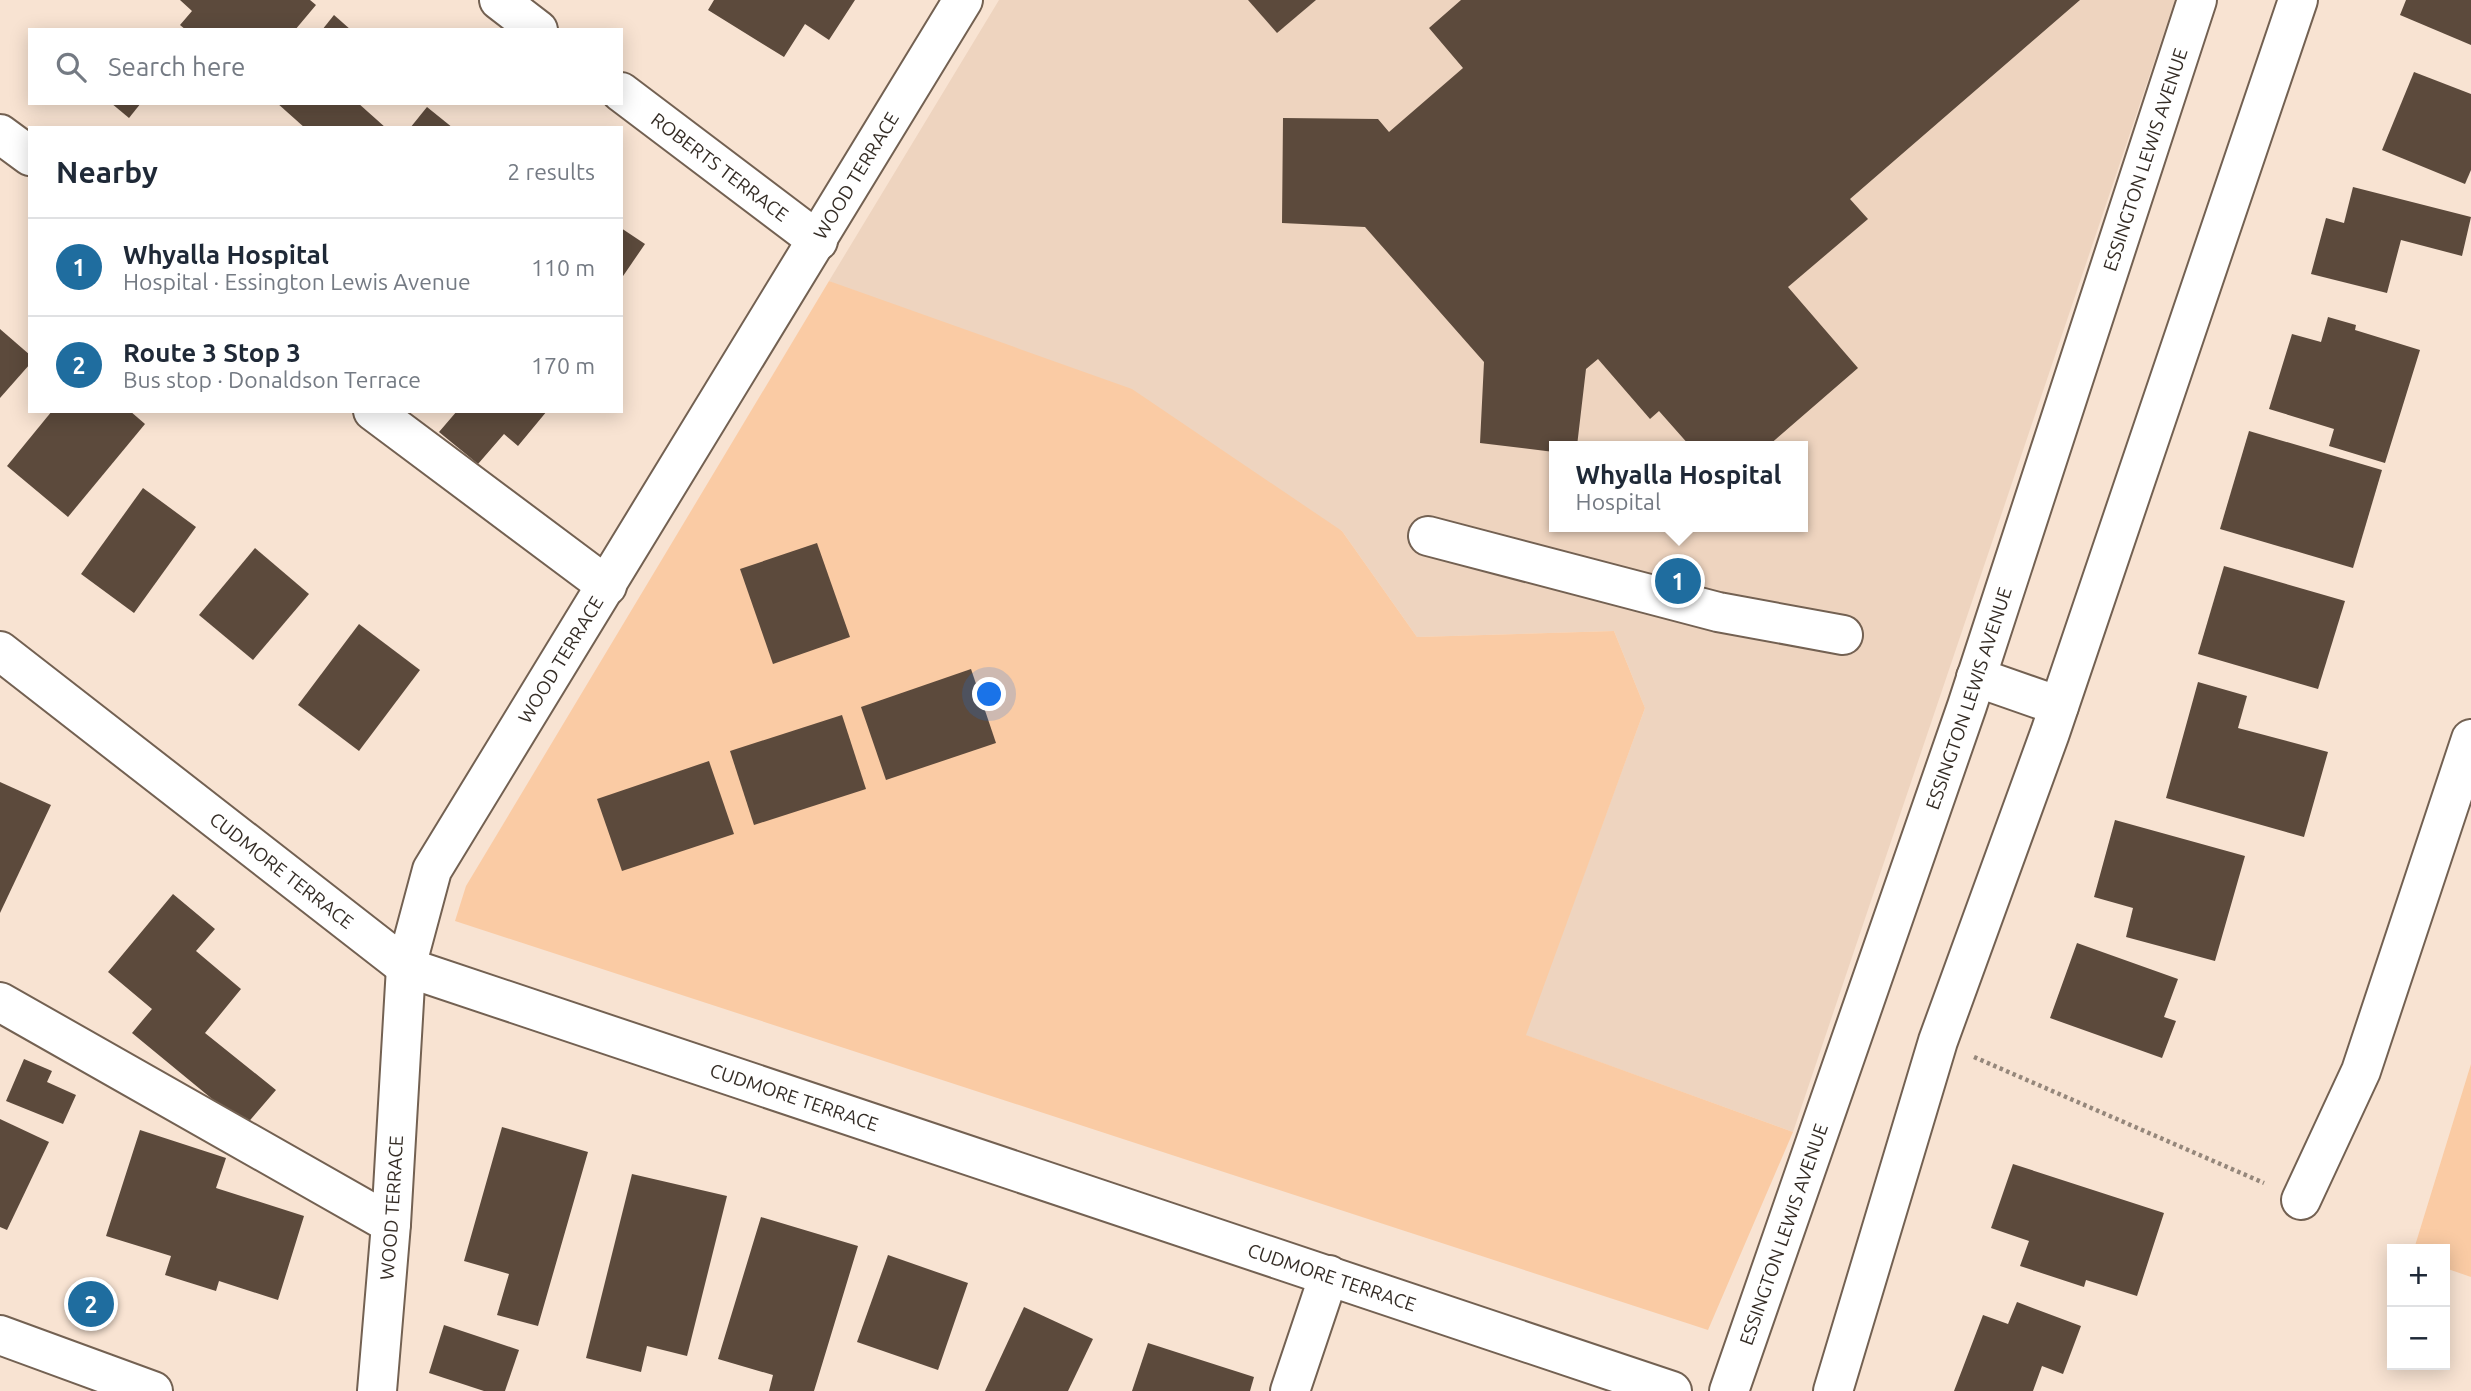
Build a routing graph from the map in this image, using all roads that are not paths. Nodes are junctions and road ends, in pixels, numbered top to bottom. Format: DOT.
graph roads {
  1 [pos="499,0"];
  2 [pos="963,0"];
  3 [pos="2197,0"];
  4 [pos="2298,0"];
  5 [pos="535,28"];
  6 [pos="623,94"];
  7 [pos="0,134"];
  8 [pos="28,155"];
  9 [pos="818,241"];
  10 [pos="376,413"];
  11 [pos="1428,536"];
  12 [pos="607,586"];
  13 [pos="1843,635"];
  14 [pos="0,651"];
  15 [pos="1976,677"];
  16 [pos="2059,706"];
  17 [pos="2471,740"];
  18 [pos="406,967"];
  19 [pos="0,1002"];
  20 [pos="2301,1200"];
  21 [pos="391,1224"];
  22 [pos="1329,1275"];
  23 [pos="0,1335"];
  24 [pos="51,1356"];
  25 [pos="384,1389"];
  26 [pos="75,1391"];
  27 [pos="153,1391"];
  28 [pos="1290,1391"];
  29 [pos="1672,1391"];
  30 [pos="1729,1391"];
  31 [pos="1833,1391"];
  1 -- 5 [label="street"];
  2 -- 9 [label="street, WOOD TERRACE"];
  3 -- 15 [label="street, ESSINGTON LEWIS AVENUE"];
  4 -- 16 [label="street"];
  6 -- 9 [label="street, ROBERTS TERRACE"];
  7 -- 8 [label="street"];
  9 -- 12 [label="street, WOOD TERRACE"];
  10 -- 12 [label="street"];
  11 -- 13 [label="street"];
  12 -- 18 [label="street, WOOD TERRACE"];
  14 -- 18 [label="street, CUDMORE TERRACE"];
  15 -- 16 [label="street"];
  15 -- 30 [label="street, ESSINGTON LEWIS AVENUE"];
  16 -- 31 [label="street"];
  17 -- 20 [label="street"];
  18 -- 21 [label="street, WOOD TERRACE"];
  18 -- 22 [label="street, CUDMORE TERRACE"];
  19 -- 21 [label="street"];
  21 -- 25 [label="street, WOOD TERRACE"];
  22 -- 28 [label="street"];
  22 -- 29 [label="street, CUDMORE TERRACE"];
  23 -- 24 [label="street"];
  24 -- 26 [label="street"];
  24 -- 27 [label="street"];
}
